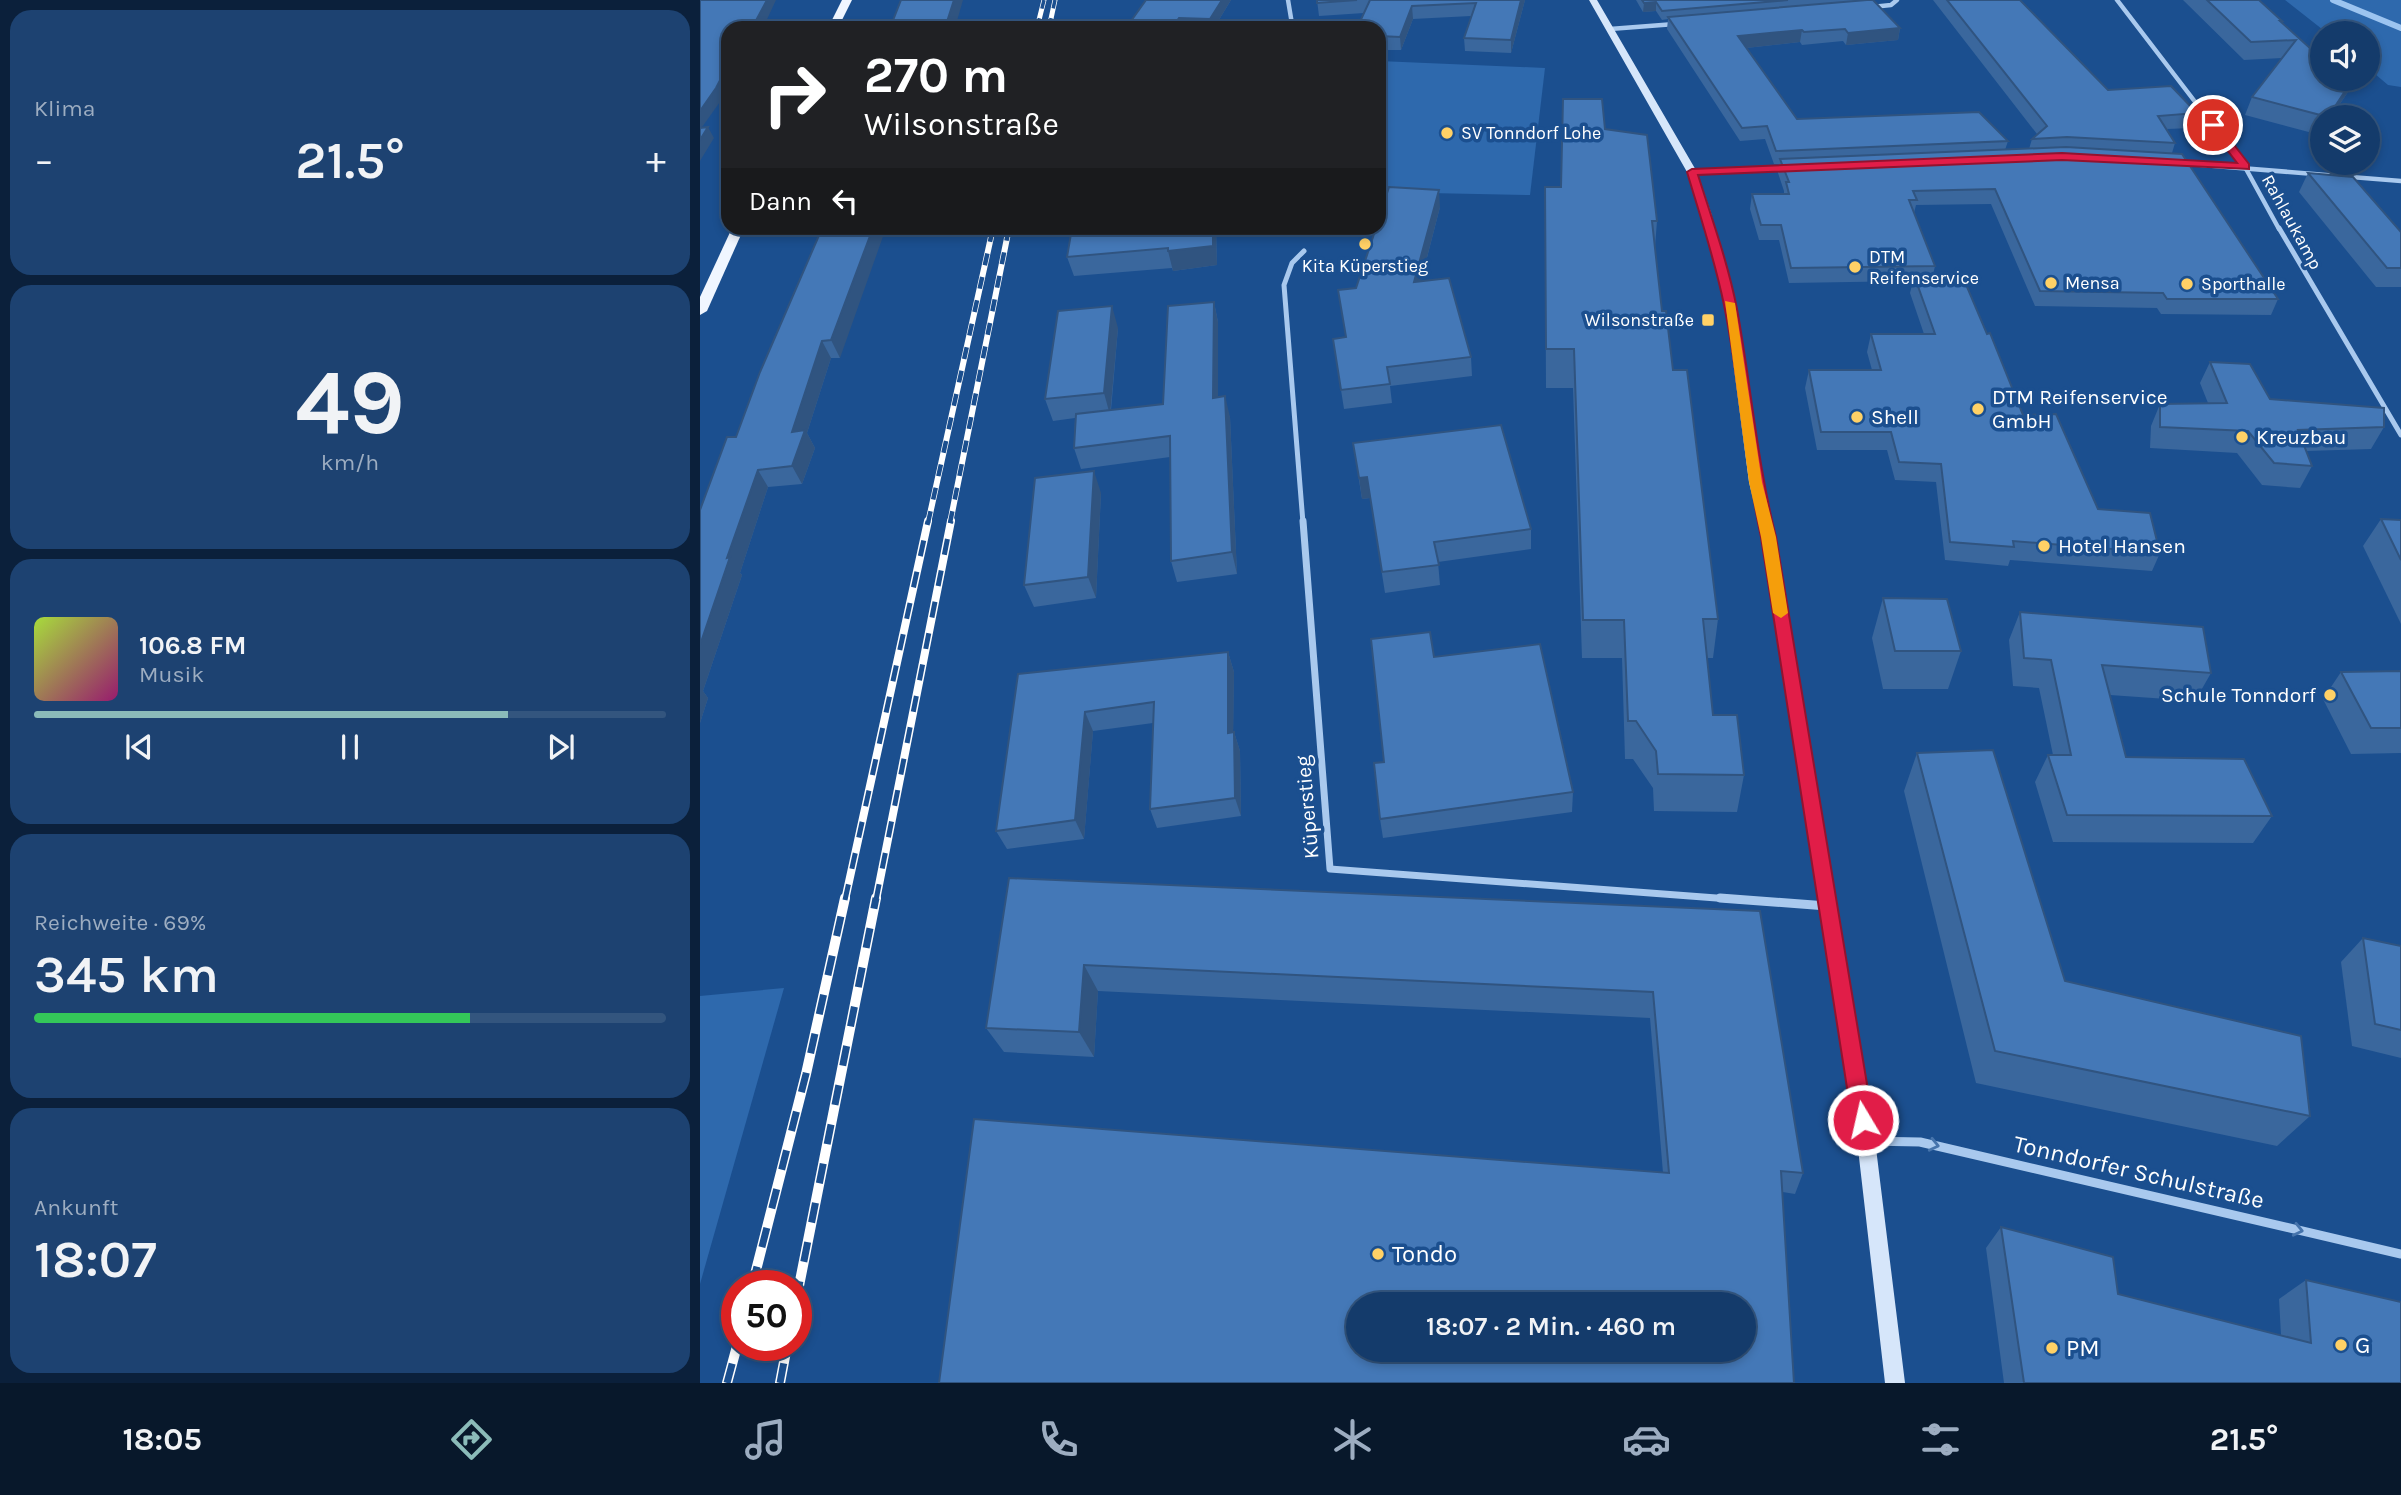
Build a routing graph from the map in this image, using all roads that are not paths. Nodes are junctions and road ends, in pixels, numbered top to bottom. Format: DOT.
graph roads {
  1 [pos="847,0"];
  2 [pos="1288,0"];
  3 [pos="1592,0"];
  4 [pos="1897,0"];
  5 [pos="2117,0"];
  6 [pos="1864,7"];
  7 [pos="836,21"];
  8 [pos="1292,21"];
  9 [pos="1677,23"];
  10 [pos="1610,29"];
  11 [pos="2168,163"];
  12 [pos="2245,167"];
  13 [pos="1791,168"];
  14 [pos="1692,172"];
  15 [pos="2401,181"];
  16 [pos="735,235"];
  17 [pos="1304,250"];
  18 [pos="700,311"];
  19 [pos="2401,435"];
  20 [pos="1828,906"];
  21 [pos="1866,1140"];
  22 [pos="2401,1254"];
  23 [pos="1895,1383"];
  1 -- 7 [label="main road"];
  2 -- 8 [label="street"];
  3 -- 10 [label="main road"];
  4 -- 6 [label="street"];
  5 -- 12 [label="street, Rahlaukamp"];
  9 -- 10 [label="street"];
  10 -- 14 [label="main road"];
  11 -- 12 [label="street"];
  12 -- 15 [label="street"];
  12 -- 19 [label="street, Rahlaukamp"];
  13 -- 14 [label="street"];
  14 -- 20 [label="main road"];
  16 -- 18 [label="main road"];
  17 -- 20 [label="street, Küperstieg"];
  20 -- 21 [label="main road"];
  21 -- 22 [label="street, Tonndorfer Schulstraße, one-way"];
  21 -- 23 [label="main road"];
}
